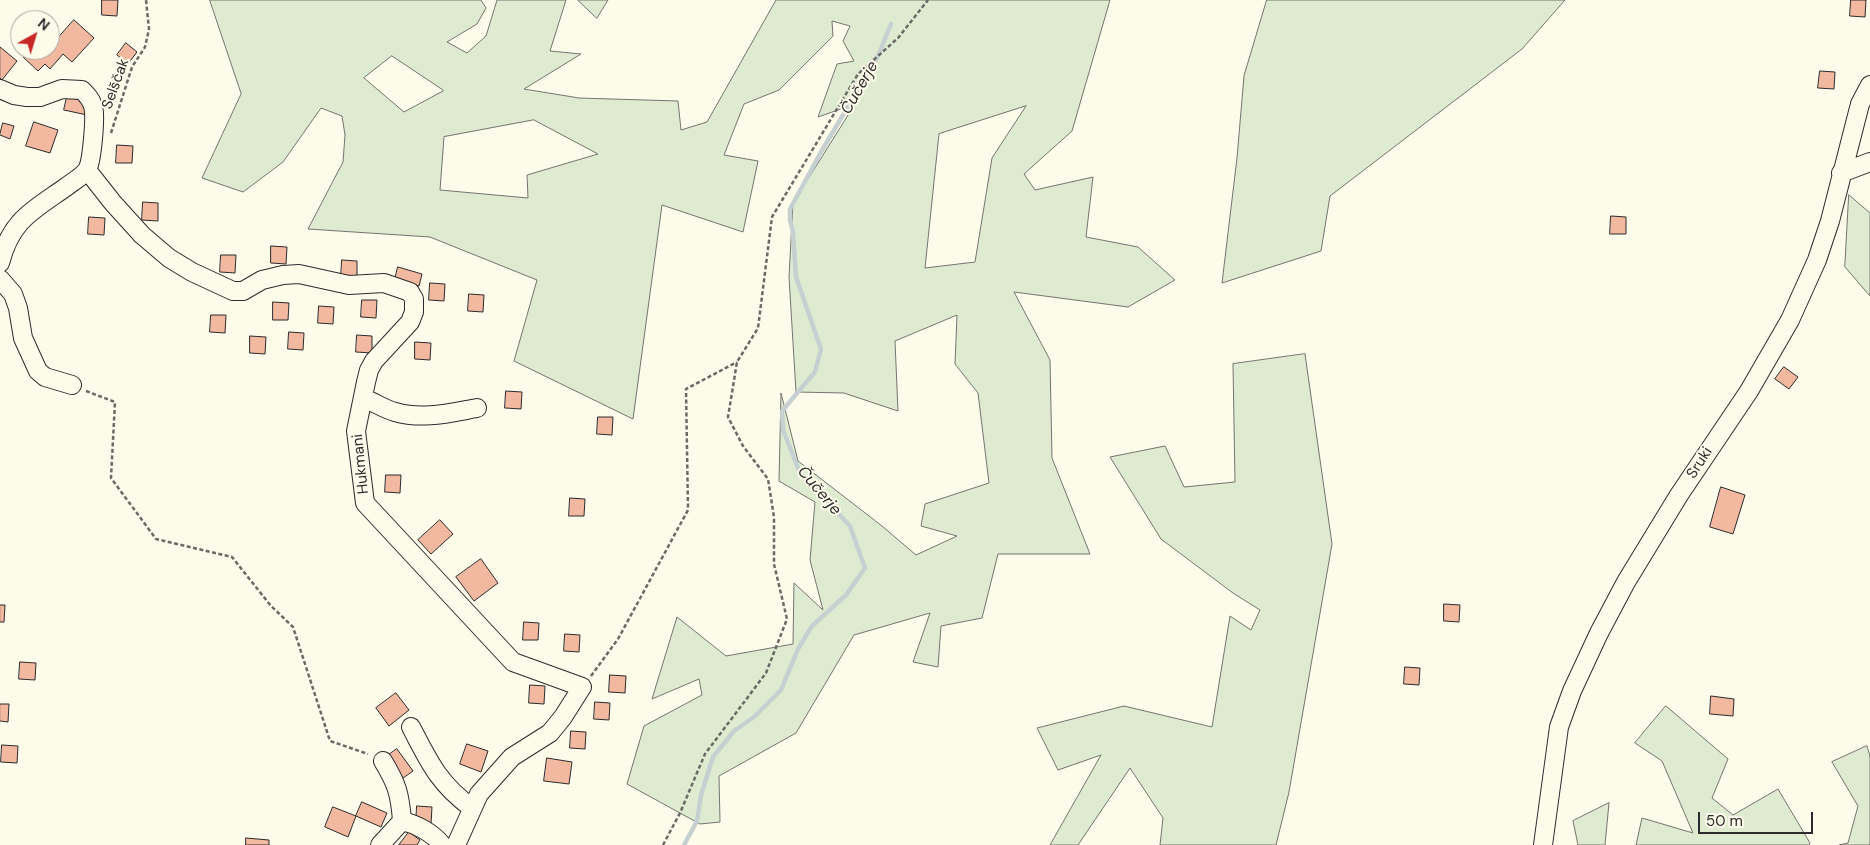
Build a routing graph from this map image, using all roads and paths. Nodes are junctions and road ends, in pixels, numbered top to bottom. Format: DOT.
graph roads {
  1 [pos="146,0"];
  2 [pos="928,0"];
  3 [pos="1870,85"];
  4 [pos="0,90"];
  5 [pos="108,139"];
  6 [pos="1870,162"];
  7 [pos="87,170"];
  8 [pos="1841,173"];
  9 [pos="0,263"];
  10 [pos="0,279"];
  11 [pos="737,362"];
  12 [pos="72,385"];
  13 [pos="363,398"];
  14 [pos="477,408"];
  15 [pos="582,687"];
  16 [pos="411,727"];
  17 [pos="383,761"];
  18 [pos="472,808"];
  19 [pos="402,821"];
  20 [pos="380,845"];
  21 [pos="442,845"];
  22 [pos="456,845"];
  23 [pos="663,845"];
  24 [pos="1542,845"];
  1 -- 5 [label="path, Selščak"];
  2 -- 11 [label="path"];
  3 -- 8 [label="street, Sruki"];
  4 -- 7 [label="street"];
  6 -- 8 [label="street"];
  7 -- 9 [label="street"];
  7 -- 13 [label="street, Hukmani"];
  8 -- 24 [label="street, Sruki"];
  10 -- 12 [label="street"];
  11 -- 15 [label="path"];
  11 -- 23 [label="path"];
  12 -- 17 [label="path"];
  13 -- 14 [label="street"];
  13 -- 15 [label="street, Hukmani"];
  15 -- 18 [label="street"];
  16 -- 18 [label="street"];
  17 -- 19 [label="street"];
  18 -- 22 [label="street"];
  19 -- 20 [label="street"];
  19 -- 21 [label="street"];
}
